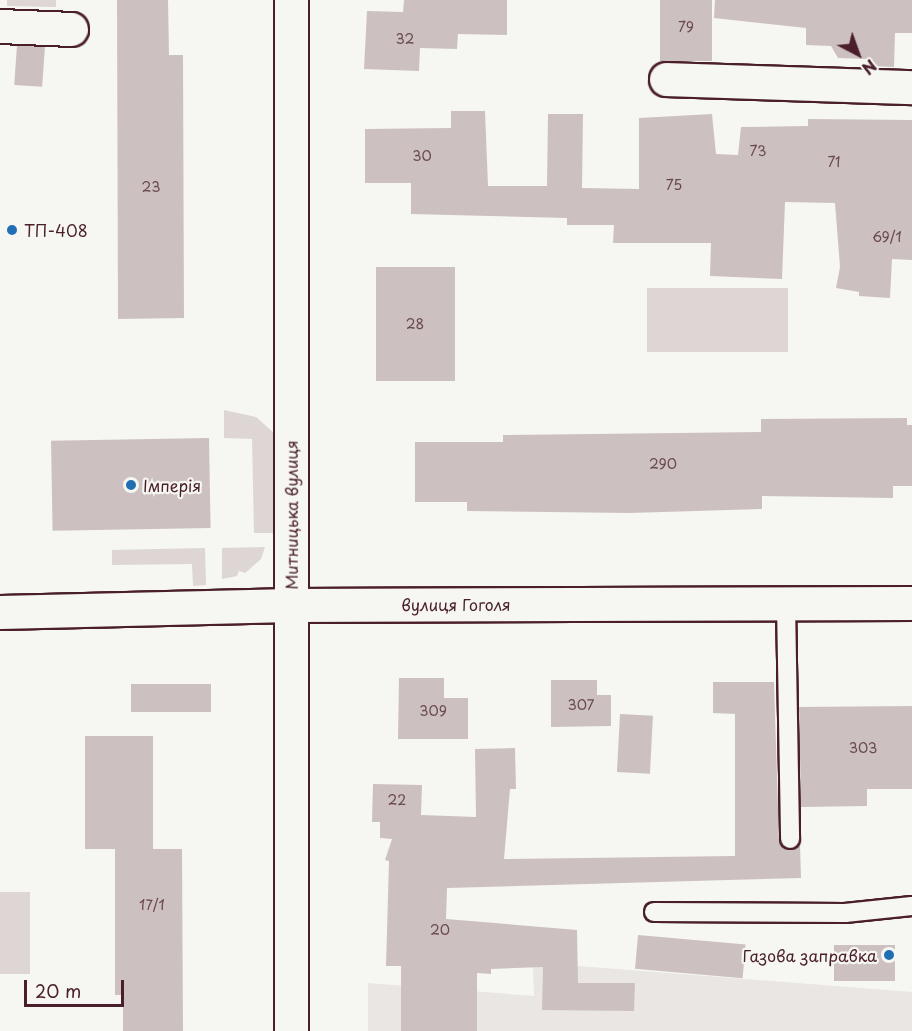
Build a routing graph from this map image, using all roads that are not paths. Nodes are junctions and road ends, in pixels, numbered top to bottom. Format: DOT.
graph roads {
  1 [pos="291,0"];
  2 [pos="0,26"];
  3 [pos="70,29"];
  4 [pos="666,79"];
  5 [pos="912,87"];
  6 [pos="912,603"];
  7 [pos="786,604"];
  8 [pos="291,605"];
  9 [pos="0,612"];
  10 [pos="790,840"];
  11 [pos="912,906"];
  12 [pos="654,912"];
  13 [pos="291,1031"];
  1 -- 8 [label="street, Митницька вулиця"];
  2 -- 3 [label="street"];
  4 -- 5 [label="street"];
  6 -- 7 [label="street, вулиця Гоголя"];
  7 -- 8 [label="street, вулиця Гоголя"];
  7 -- 10 [label="lane"];
  8 -- 9 [label="street, вулиця Гоголя"];
  8 -- 13 [label="street, Митницька вулиця"];
  11 -- 12 [label="lane"];
}
